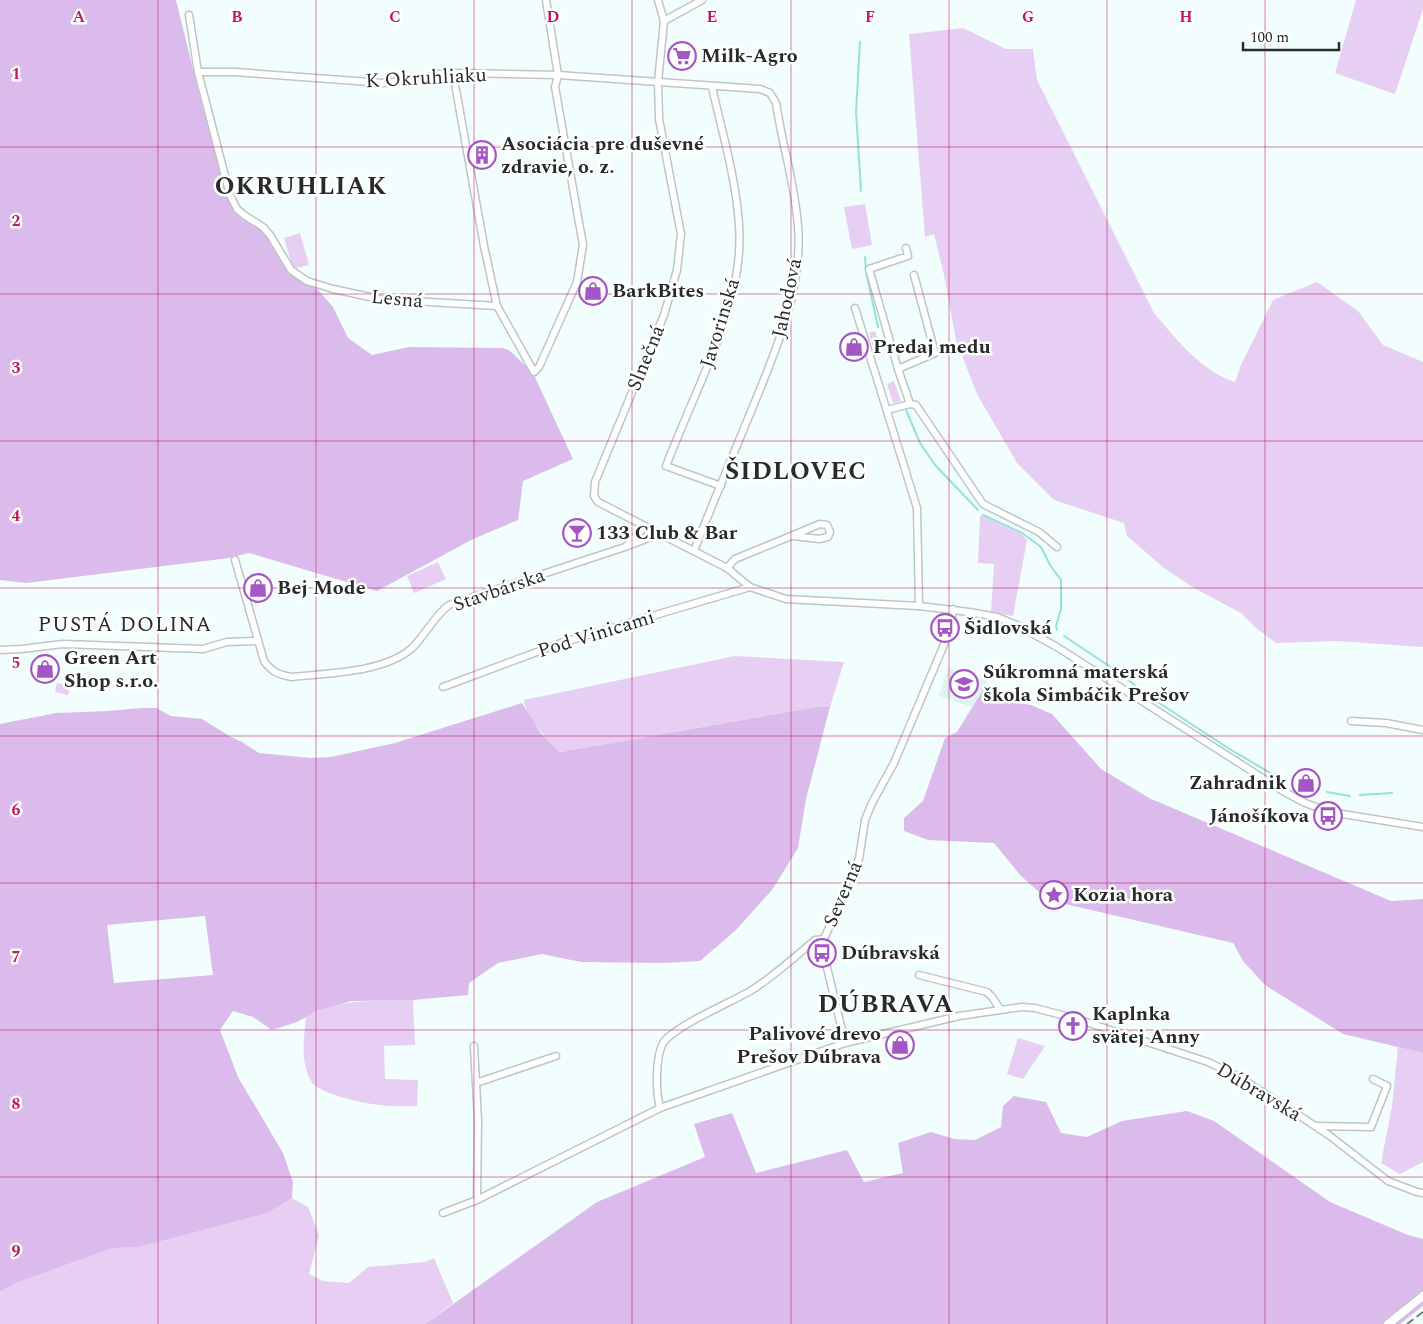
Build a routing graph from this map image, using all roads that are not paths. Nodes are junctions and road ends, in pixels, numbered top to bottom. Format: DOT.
graph roads {
  1 [pos="546,0"];
  2 [pos="658,0"];
  3 [pos="702,0"];
  4 [pos="189,15"];
  5 [pos="664,21"];
  6 [pos="198,72"];
  7 [pos="453,73"];
  8 [pos="558,75"];
  9 [pos="658,82"];
  10 [pos="712,87"];
  11 [pos="906,248"];
  12 [pos="914,275"];
  13 [pos="497,306"];
  14 [pos="855,308"];
  15 [pos="898,369"];
  16 [pos="910,404"];
  17 [pos="887,410"];
  18 [pos="721,486"];
  19 [pos="645,527"];
  20 [pos="659,534"];
  21 [pos="793,536"];
  22 [pos="625,547"];
  23 [pos="1057,547"];
  24 [pos="694,551"];
  25 [pos="236,560"];
  26 [pos="727,568"];
  27 [pos="750,587"];
  28 [pos="919,606"];
  29 [pos="953,609"];
  30 [pos="258,641"];
  31 [pos="0,650"];
  32 [pos="443,686"];
  33 [pos="1351,721"];
  34 [pos="1423,730"];
  35 [pos="1423,827"];
  36 [pos="824,939"];
  37 [pos="919,975"];
  38 [pos="1000,1009"];
  39 [pos="845,1043"];
  40 [pos="474,1046"];
  41 [pos="556,1056"];
  42 [pos="1373,1079"];
  43 [pos="476,1083"];
  44 [pos="660,1108"];
  45 [pos="1315,1126"];
  46 [pos="1423,1192"];
  47 [pos="477,1200"];
  48 [pos="443,1213"];
  49 [pos="1423,1296"];
  50 [pos="1388,1324"];
  1 -- 8 [label="street"];
  2 -- 5 [label="street"];
  3 -- 5 [label="street"];
  4 -- 6 [label="street"];
  5 -- 9 [label="street, Slnečná"];
  6 -- 7 [label="street, K Okruhliaku"];
  6 -- 13 [label="street, Lesná"];
  7 -- 8 [label="street, K Okruhliaku"];
  7 -- 13 [label="street"];
  8 -- 9 [label="street, K Okruhliaku"];
  8 -- 13 [label="street"];
  9 -- 10 [label="street, K Okruhliaku"];
  9 -- 19 [label="street, Slnečná"];
  10 -- 18 [label="street, Javorinská"];
  10 -- 18 [label="street, Jahodová"];
  11 -- 15 [label="street"];
  12 -- 15 [label="street"];
  14 -- 17 [label="street"];
  15 -- 16 [label="street"];
  16 -- 17 [label="street"];
  16 -- 23 [label="street"];
  17 -- 28 [label="street"];
  18 -- 24 [label="street, Jahodová"];
  19 -- 20 [label="street, Slnečná"];
  19 -- 22 [label="street, Stavbárska"];
  20 -- 22 [label="street, Stavbárska"];
  20 -- 24 [label="street"];
  21 -- 21 [label="street"];
  21 -- 26 [label="street"];
  22 -- 30 [label="street, Stavbárska"];
  24 -- 26 [label="street"];
  25 -- 30 [label="street, Stavbárska"];
  26 -- 27 [label="street"];
  27 -- 28 [label="street"];
  27 -- 32 [label="street, Pod Vinicami"];
  28 -- 29 [label="street"];
  29 -- 35 [label="street"];
  29 -- 36 [label="street, Severná"];
  30 -- 31 [label="street"];
  33 -- 34 [label="street"];
  36 -- 39 [label="street"];
  36 -- 44 [label="street, Severná"];
  37 -- 38 [label="street"];
  38 -- 39 [label="street, Dúbravská"];
  38 -- 45 [label="street, Dúbravská"];
  39 -- 44 [label="street, Dúbravská"];
  40 -- 43 [label="street"];
  41 -- 43 [label="street"];
  42 -- 45 [label="street, Dúbravská"];
  43 -- 47 [label="street"];
  44 -- 47 [label="street, Dúbravská"];
  45 -- 46 [label="street, Dúbravská"];
  47 -- 48 [label="street, Dúbravská"];
  49 -- 50 [label="main road"];
}
